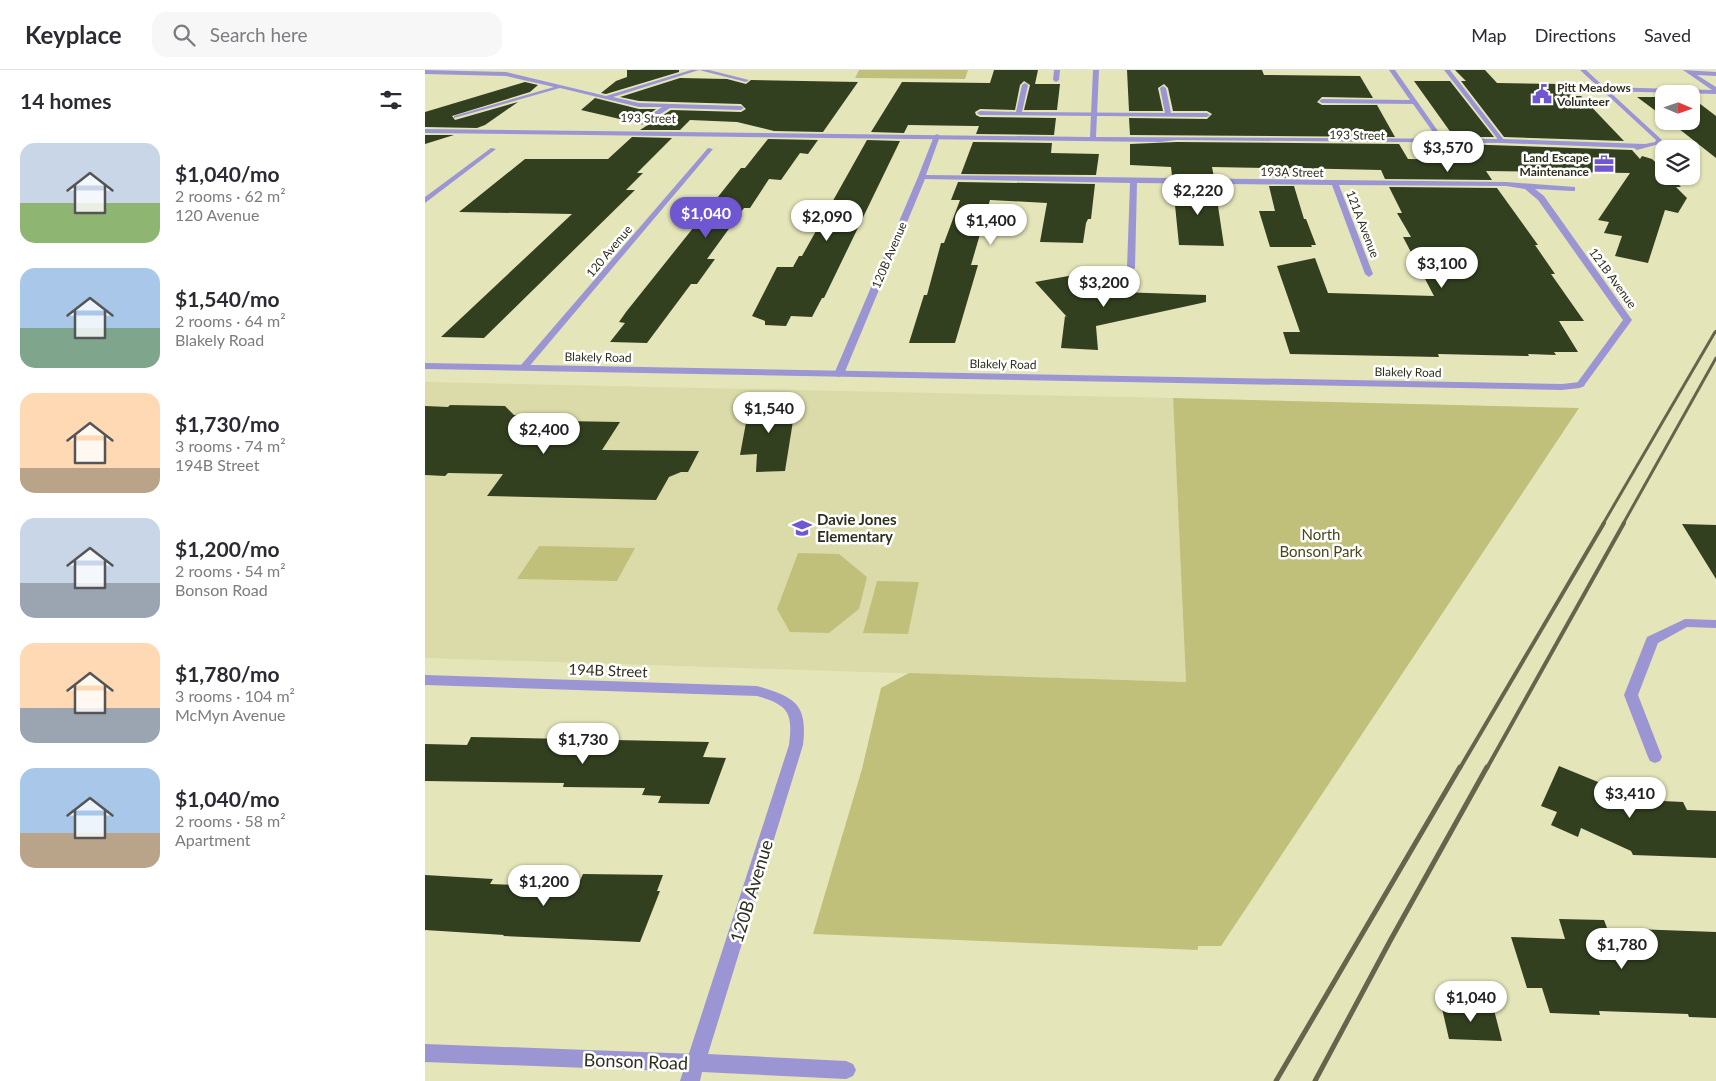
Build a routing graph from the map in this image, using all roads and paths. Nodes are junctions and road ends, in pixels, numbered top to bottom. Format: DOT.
graph roads {
  1 [pos="514,70"];
  2 [pos="697,70"];
  3 [pos="702,70"];
  4 [pos="1057,70"];
  5 [pos="1096,70"];
  6 [pos="1392,70"];
  7 [pos="1447,70"];
  8 [pos="1583,70"];
  9 [pos="425,72"];
  10 [pos="1688,72"];
  11 [pos="506,74"];
  12 [pos="1716,74"];
  13 [pos="746,80"];
  14 [pos="1056,80"];
  15 [pos="1705,83"];
  16 [pos="1716,83"];
  17 [pos="1025,85"];
  18 [pos="558,87"];
  19 [pos="1163,88"];
  20 [pos="1605,89"];
  21 [pos="1716,91"];
  22 [pos="608,97"];
  23 [pos="1322,101"];
  24 [pos="1415,102"];
  25 [pos="667,106"];
  26 [pos="741,108"];
  27 [pos="980,113"];
  28 [pos="1019,114"];
  29 [pos="1093,115"];
  30 [pos="1168,115"];
  31 [pos="1207,116"];
  32 [pos="456,117"];
  33 [pos="643,123"];
  34 [pos="425,127"];
  35 [pos="425,131"];
  36 [pos="871,135"];
  37 [pos="937,136"];
  38 [pos="1093,139"];
  39 [pos="1160,140"];
  40 [pos="1442,141"];
  41 [pos="1502,141"];
  42 [pos="1645,146"];
  43 [pos="493,149"];
  44 [pos="710,149"];
  45 [pos="922,177"];
  46 [pos="1134,181"];
  47 [pos="1335,183"];
  48 [pos="1527,187"];
  49 [pos="1572,189"];
  50 [pos="425,201"];
  51 [pos="1131,268"];
  52 [pos="1369,274"];
  53 [pos="425,366"];
  54 [pos="524,368"];
  55 [pos="839,374"];
  56 [pos="1580,385"];
  57 [pos="1716,624"];
  58 [pos="425,680"];
  59 [pos="788,703"];
  60 [pos="1655,757"];
  61 [pos="425,1053"];
  62 [pos="846,1070"];
  63 [pos="693,1072"];
  1 -- 11 [label="street"];
  2 -- 22 [label="street"];
  3 -- 13 [label="street"];
  4 -- 14 [label="street"];
  5 -- 29 [label="street"];
  6 -- 24 [label="street"];
  7 -- 41 [label="street"];
  8 -- 20 [label="street"];
  9 -- 11 [label="street"];
  10 -- 12 [label="street"];
  10 -- 15 [label="street"];
  11 -- 18 [label="street"];
  15 -- 16 [label="street"];
  15 -- 21 [label="street"];
  17 -- 28 [label="street"];
  18 -- 22 [label="street"];
  18 -- 32 [label="street"];
  19 -- 30 [label="street"];
  20 -- 21 [label="street"];
  20 -- 42 [label="street, 193 Street"];
  22 -- 25 [label="street"];
  23 -- 24 [label="street"];
  24 -- 40 [label="street"];
  25 -- 26 [label="street"];
  25 -- 33 [label="street"];
  27 -- 28 [label="street"];
  28 -- 29 [label="street"];
  29 -- 30 [label="street"];
  29 -- 38 [label="street"];
  30 -- 31 [label="street"];
  34 -- 36 [label="street, 193 Street"];
  35 -- 36 [label="street, 193 Street"];
  36 -- 37 [label="street, 193 Street"];
  37 -- 38 [label="street, 193 Street"];
  37 -- 45 [label="street, 120B Avenue"];
  38 -- 39 [label="street, 193 Street"];
  39 -- 40 [label="street, 193 Street"];
  39 -- 42 [label="street, 193 Street"];
  40 -- 41 [label="street, 193 Street"];
  41 -- 42 [label="street, 193 Street"];
  43 -- 50 [label="street"];
  44 -- 54 [label="street, 120 Avenue"];
  45 -- 46 [label="street, 193A Street"];
  45 -- 55 [label="street, 120B Avenue"];
  46 -- 47 [label="street, 193A Street"];
  46 -- 51 [label="street"];
  47 -- 48 [label="street, 193A Street"];
  47 -- 52 [label="street, 121A Avenue"];
  48 -- 49 [label="street, 193A Street"];
  48 -- 56 [label="street, 121B Avenue"];
  53 -- 54 [label="street, Blakely Road"];
  54 -- 55 [label="street, Blakely Road"];
  55 -- 56 [label="street, Blakely Road"];
  57 -- 60 [label="street"];
  58 -- 59 [label="street, 194B Street"];
  59 -- 63 [label="street, 120B Avenue"];
  61 -- 63 [label="street, Bonson Road"];
  62 -- 63 [label="street, Bonson Road"];
}
